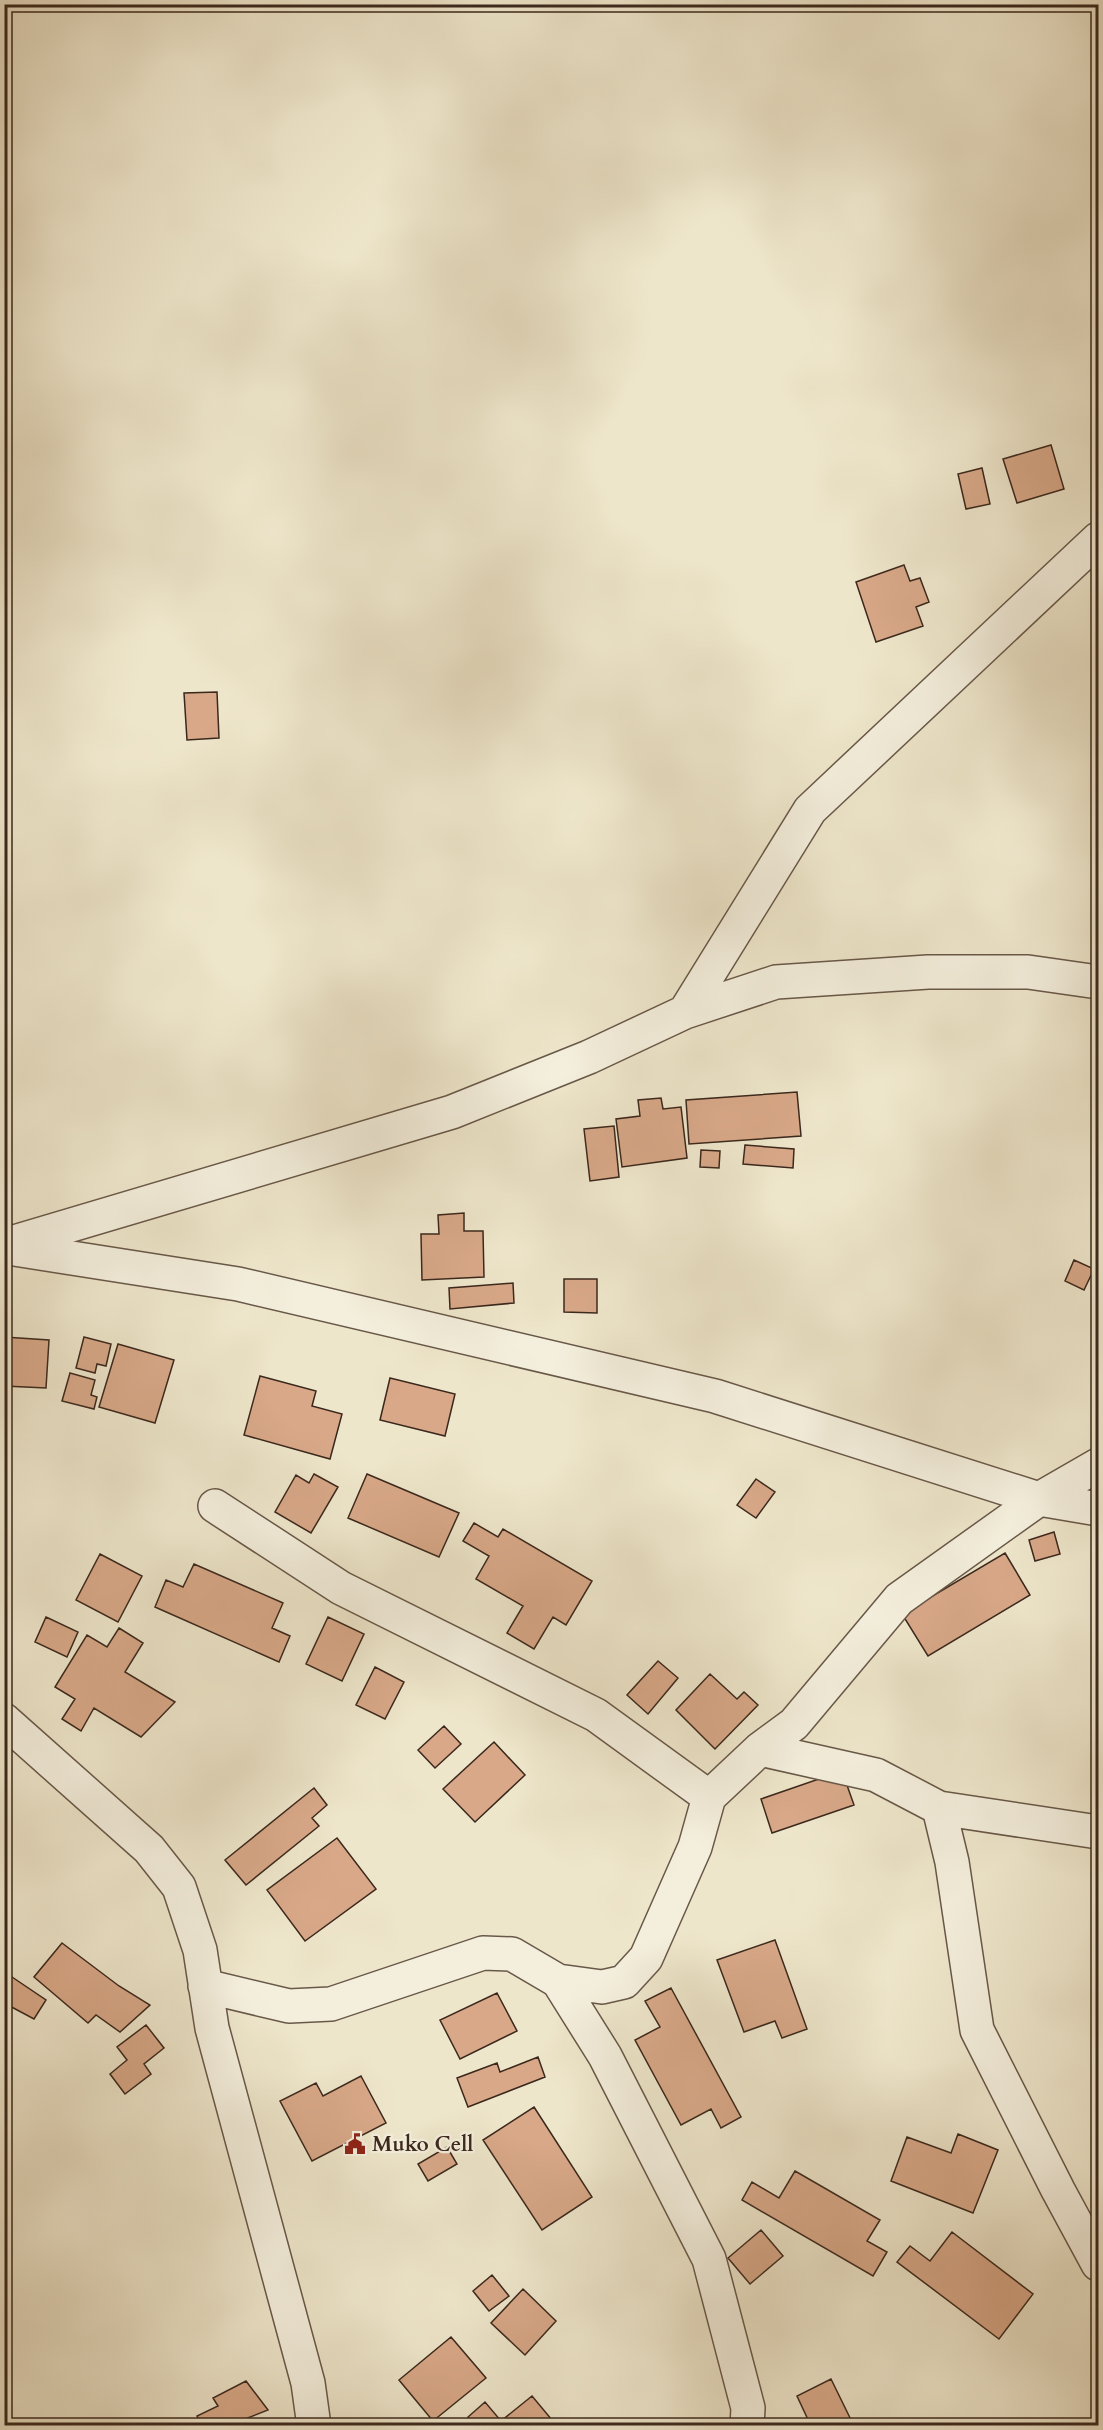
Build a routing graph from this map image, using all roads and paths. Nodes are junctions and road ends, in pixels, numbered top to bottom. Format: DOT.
graph roads {
  1 [pos="1098,539"];
  2 [pos="1098,982"];
  3 [pos="685,1012"];
  4 [pos="4,1246"];
  5 [pos="1098,1465"];
  6 [pos="1039,1499"];
  7 [pos="215,1506"];
  8 [pos="1098,1509"];
  9 [pos="4,1720"];
  10 [pos="760,1749"];
  11 [pos="709,1797"];
  12 [pos="939,1808"];
  13 [pos="1098,1832"];
  14 [pos="558,1981"];
  15 [pos="205,1986"];
  16 [pos="1098,2265"];
  17 [pos="314,2426"];
  18 [pos="747,2426"];
  1 -- 3 [label="street"];
  2 -- 3 [label="street"];
  3 -- 4 [label="street"];
  4 -- 6 [label="street"];
  5 -- 6 [label="street"];
  6 -- 8 [label="street"];
  6 -- 10 [label="street"];
  7 -- 11 [label="street"];
  9 -- 15 [label="street"];
  10 -- 11 [label="street"];
  10 -- 12 [label="street"];
  11 -- 14 [label="street"];
  12 -- 13 [label="street"];
  12 -- 16 [label="street"];
  14 -- 15 [label="street"];
  14 -- 18 [label="street"];
  15 -- 17 [label="street"];
}
